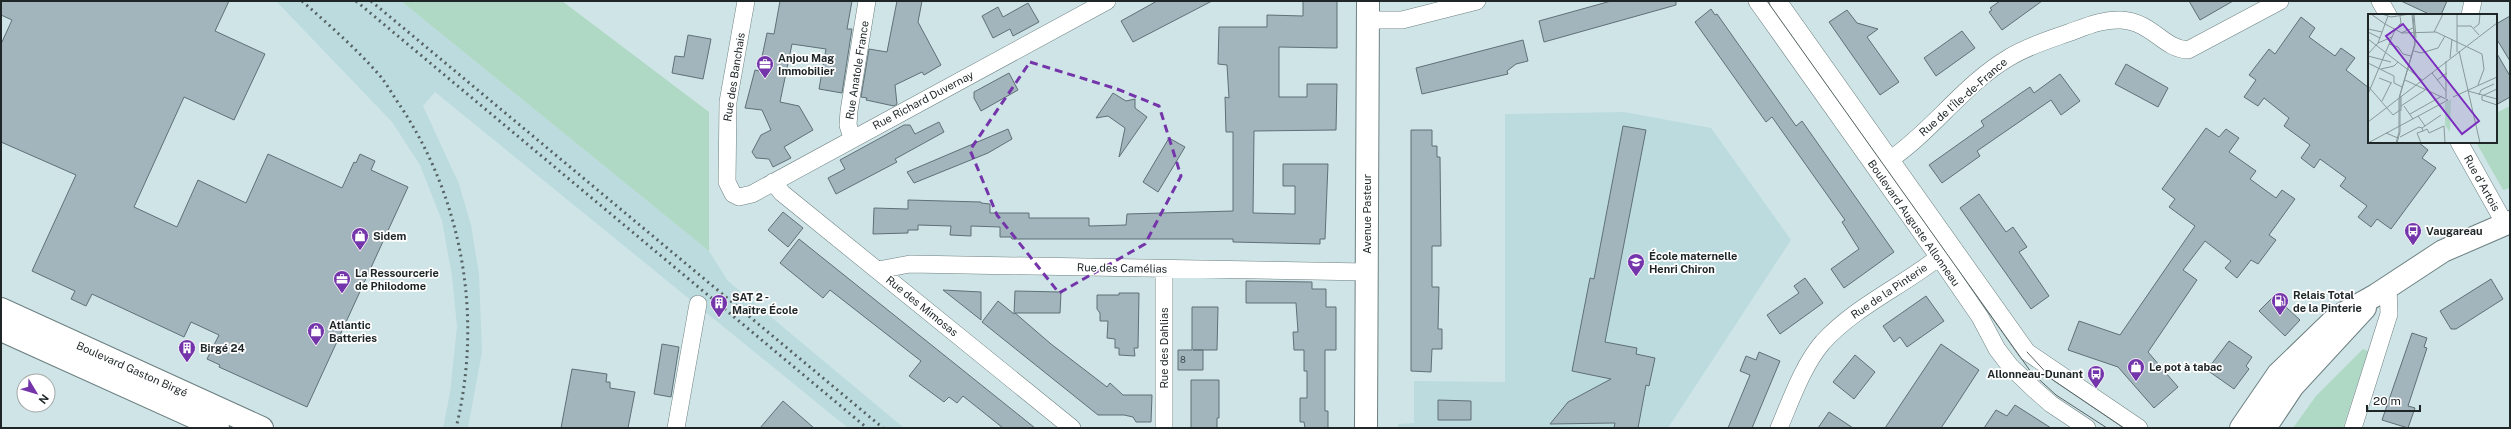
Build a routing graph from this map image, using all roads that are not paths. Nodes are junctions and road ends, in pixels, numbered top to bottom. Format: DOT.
graph roads {
  1 [pos="746,1"];
  2 [pos="867,1"];
  3 [pos="1107,1"];
  4 [pos="1477,1"];
  5 [pos="1757,1"];
  6 [pos="1778,1"];
  7 [pos="2280,1"];
  8 [pos="2380,1"];
  9 [pos="2473,1"];
  10 [pos="1369,10"];
  11 [pos="2387,14"];
  12 [pos="2470,14"];
  13 [pos="852,138"];
  14 [pos="2461,143"];
  15 [pos="1891,160"];
  16 [pos="773,182"];
  17 [pos="739,197"];
  18 [pos="2507,223"];
  19 [pos="1939,257"];
  20 [pos="1164,269"];
  21 [pos="878,270"];
  22 [pos="1367,272"];
  23 [pos="2382,291"];
  24 [pos="698,304"];
  25 [pos="1,309"];
  26 [pos="1,330"];
  27 [pos="218,428"];
  28 [pos="262,428"];
  29 [pos="676,428"];
  30 [pos="1072,428"];
  31 [pos="1164,428"];
  32 [pos="1366,428"];
  33 [pos="1779,428"];
  34 [pos="2087,428"];
  35 [pos="2139,428"];
  36 [pos="2241,428"];
  37 [pos="2265,428"];
  38 [pos="2353,428"];
  1 -- 17 [label="street, Rue des Banchais"];
  2 -- 13 [label="street, Rue Anatole France"];
  3 -- 13 [label="street, Rue Richard Duvernay"];
  4 -- 10 [label="street"];
  5 -- 19 [label="street, Boulevard Auguste Allonneau"];
  6 -- 15 [label="street"];
  7 -- 15 [label="street, Rue de l'Île-de-France"];
  8 -- 11 [label="street"];
  9 -- 12 [label="street"];
  10 -- 22 [label="main road, Avenue Pasteur"];
  13 -- 16 [label="street, Rue Richard Duvernay"];
  14 -- 18 [label="street, Rue d'Artois"];
  15 -- 35 [label="street"];
  16 -- 17 [label="street, Rue Richard Duvernay"];
  16 -- 21 [label="street, Rue des Mimosas"];
  18 -- 23 [label="main road"];
  19 -- 33 [label="street, Rue de la Pinterie"];
  19 -- 34 [label="street, Boulevard Auguste Allonneau"];
  20 -- 21 [label="street, Rue des Camélias"];
  20 -- 22 [label="street, Rue des Camélias"];
  20 -- 31 [label="street, Rue des Dahlias"];
  21 -- 30 [label="street, Rue des Mimosas"];
  22 -- 32 [label="main road, Avenue Pasteur"];
  23 -- 36 [label="main road"];
  23 -- 37 [label="main road"];
  23 -- 38 [label="street"];
  24 -- 29 [label="street"];
  25 -- 28 [label="main road, Boulevard Gaston Birgé"];
  26 -- 27 [label="main road, Boulevard Gaston Birgé"];
}
